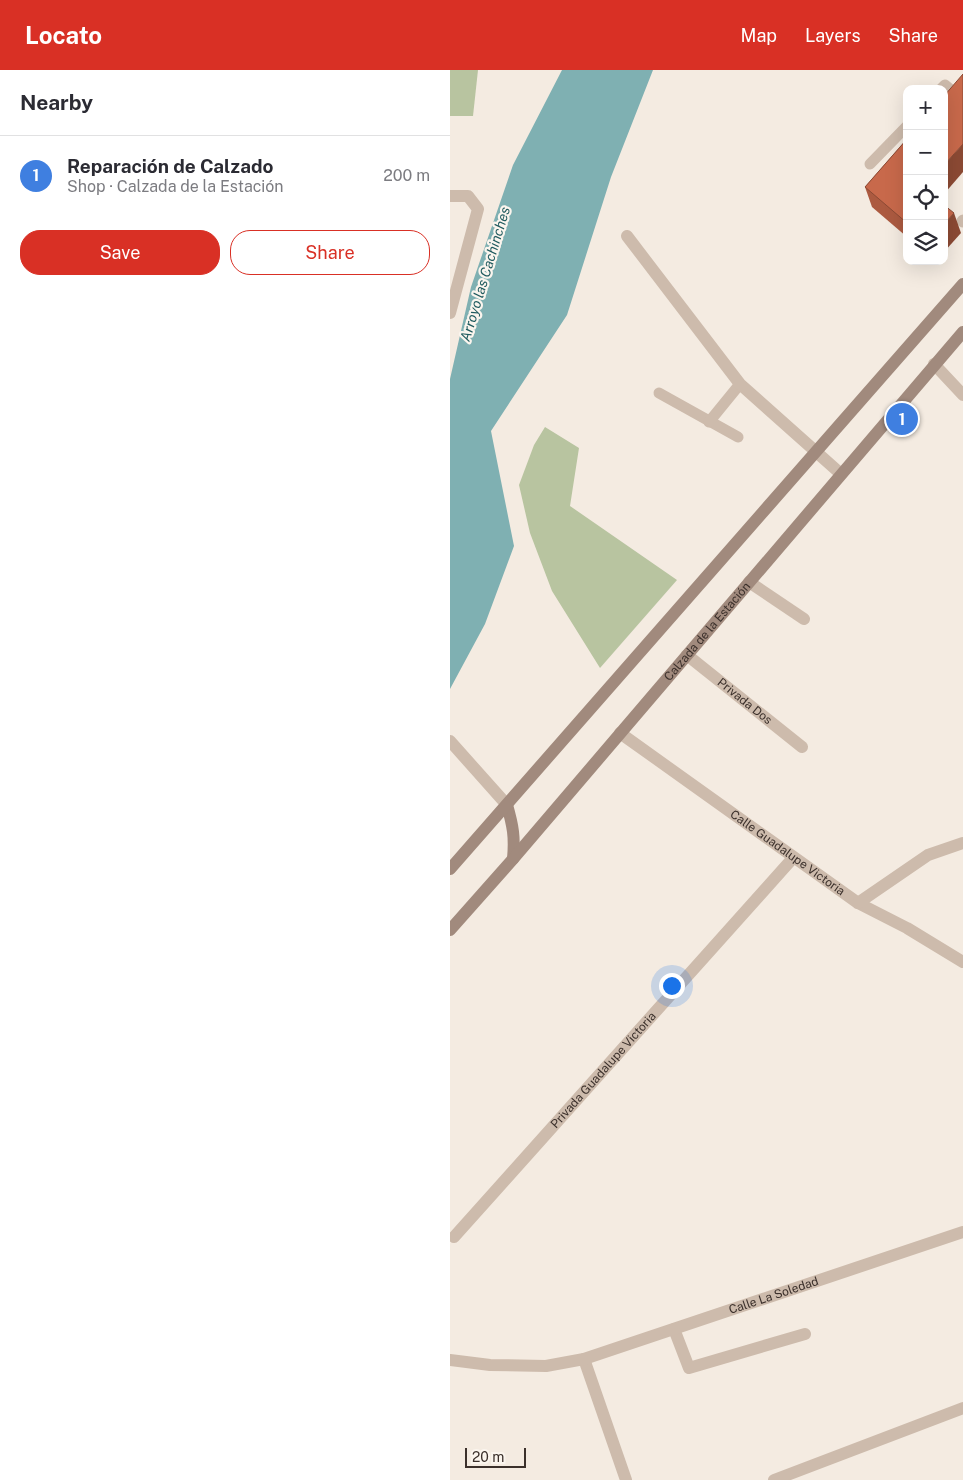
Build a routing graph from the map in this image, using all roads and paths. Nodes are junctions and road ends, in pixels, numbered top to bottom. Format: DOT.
graph roads {
  1 [pos="948,88"];
  2 [pos="963,100"];
  3 [pos="903,130"];
  4 [pos="870,164"];
  5 [pos="450,196"];
  6 [pos="627,236"];
  7 [pos="963,284"];
  8 [pos="450,313"];
  9 [pos="963,332"];
  10 [pos="934,364"];
  11 [pos="740,384"];
  12 [pos="659,393"];
  13 [pos="963,395"];
  14 [pos="709,422"];
  15 [pos="738,437"];
  16 [pos="815,452"];
  17 [pos="841,474"];
  18 [pos="749,582"];
  19 [pos="804,619"];
  20 [pos="686,655"];
  21 [pos="620,733"];
  22 [pos="451,743"];
  23 [pos="802,747"];
  24 [pos="507,805"];
  25 [pos="963,843"];
  26 [pos="793,858"];
  27 [pos="513,859"];
  28 [pos="450,869"];
  29 [pos="858,903"];
  30 [pos="450,930"];
  31 [pos="963,962"];
  32 [pos="963,1232"];
  33 [pos="454,1237"];
  34 [pos="674,1329"];
  35 [pos="805,1334"];
  36 [pos="450,1360"];
  37 [pos="584,1360"];
  38 [pos="963,1408"];
  39 [pos="626,1480"];
  40 [pos="774,1480"];
  1 -- 2 [label="lane"];
  3 -- 4 [label="lane"];
  5 -- 8 [label="street"];
  6 -- 11 [label="street"];
  7 -- 16 [label="main road"];
  9 -- 10 [label="main road, Calzada de la Estación"];
  10 -- 13 [label="street"];
  10 -- 17 [label="main road, Calzada de la Estación"];
  11 -- 14 [label="lane"];
  11 -- 16 [label="street"];
  12 -- 14 [label="lane"];
  14 -- 15 [label="lane"];
  16 -- 17 [label="street"];
  16 -- 24 [label="main road"];
  17 -- 18 [label="main road, Calzada de la Estación"];
  18 -- 19 [label="street"];
  18 -- 20 [label="main road, Calzada de la Estación"];
  20 -- 21 [label="main road, Calzada de la Estación"];
  20 -- 23 [label="street, Privada Dos"];
  21 -- 26 [label="street, Calle Guadalupe Victoria"];
  21 -- 27 [label="main road, Calzada de la Estación"];
  22 -- 24 [label="street"];
  24 -- 27 [label="main road"];
  24 -- 28 [label="main road"];
  25 -- 29 [label="street"];
  26 -- 29 [label="street, Calle Guadalupe Victoria"];
  26 -- 33 [label="street, Privada Guadalupe Victoria"];
  27 -- 30 [label="main road, Calzada de la Estación"];
  29 -- 31 [label="street, Calle Guadalupe Victoria"];
  32 -- 34 [label="street, Calle La Soledad"];
  34 -- 35 [label="street"];
  34 -- 37 [label="street, Calle La Soledad"];
  36 -- 37 [label="street, Calle La Soledad"];
  37 -- 39 [label="street"];
  38 -- 40 [label="street"];
}
